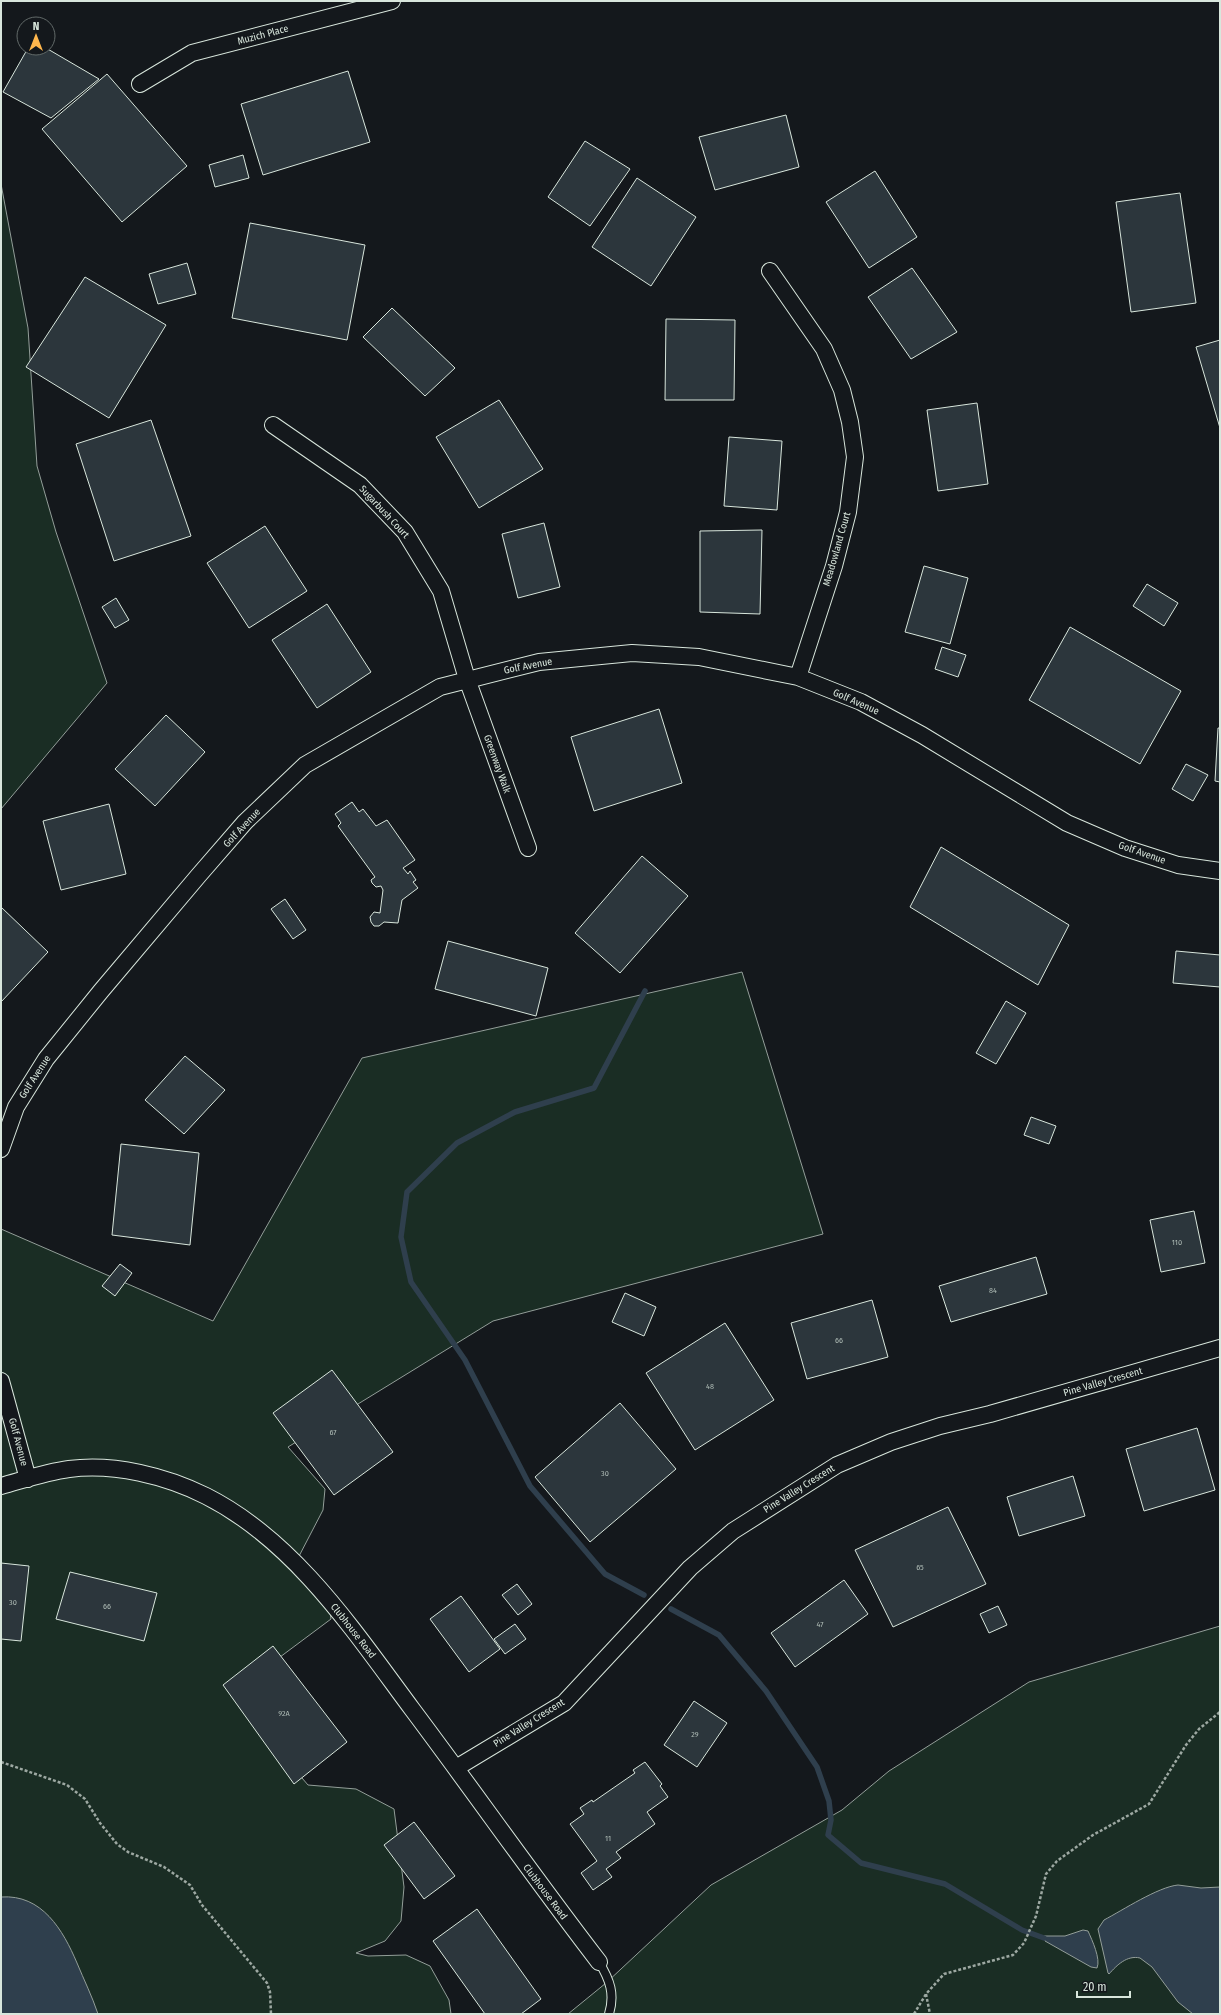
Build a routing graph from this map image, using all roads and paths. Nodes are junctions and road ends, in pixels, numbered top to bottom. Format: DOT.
graph roads {
  1 [pos="392,1"];
  2 [pos="140,84"];
  3 [pos="770,271"];
  4 [pos="274,425"];
  5 [pos="798,677"];
  6 [pos="467,680"];
  7 [pos="528,848"];
  8 [pos="1220,871"];
  9 [pos="1,1150"];
  10 [pos="1220,1348"];
  11 [pos="1,1381"];
  12 [pos="28,1479"];
  13 [pos="1,1486"];
  14 [pos="1220,1712"];
  15 [pos="1,1762"];
  16 [pos="456,1768"];
  17 [pos="599,1962"];
  18 [pos="926,1994"];
  19 [pos="271,2014"];
  20 [pos="609,2014"];
  21 [pos="914,2014"];
  22 [pos="930,2014"];
  1 -- 2 [label="street, Muzich Place"];
  3 -- 5 [label="street, Meadowland Court"];
  4 -- 6 [label="street, Sugarbush Court"];
  5 -- 6 [label="street, Golf Avenue"];
  5 -- 8 [label="street, Golf Avenue"];
  6 -- 7 [label="street, Greenway Walk"];
  6 -- 9 [label="street, Golf Avenue"];
  10 -- 16 [label="street, Pine Valley Crescent"];
  11 -- 12 [label="street, Golf Avenue"];
  12 -- 13 [label="street, Clubhouse Road"];
  12 -- 16 [label="street, Clubhouse Road"];
  14 -- 18 [label="path"];
  15 -- 19 [label="path"];
  16 -- 17 [label="street, Clubhouse Road"];
  17 -- 20 [label="lane"];
  18 -- 21 [label="path"];
  18 -- 22 [label="path"];
}
